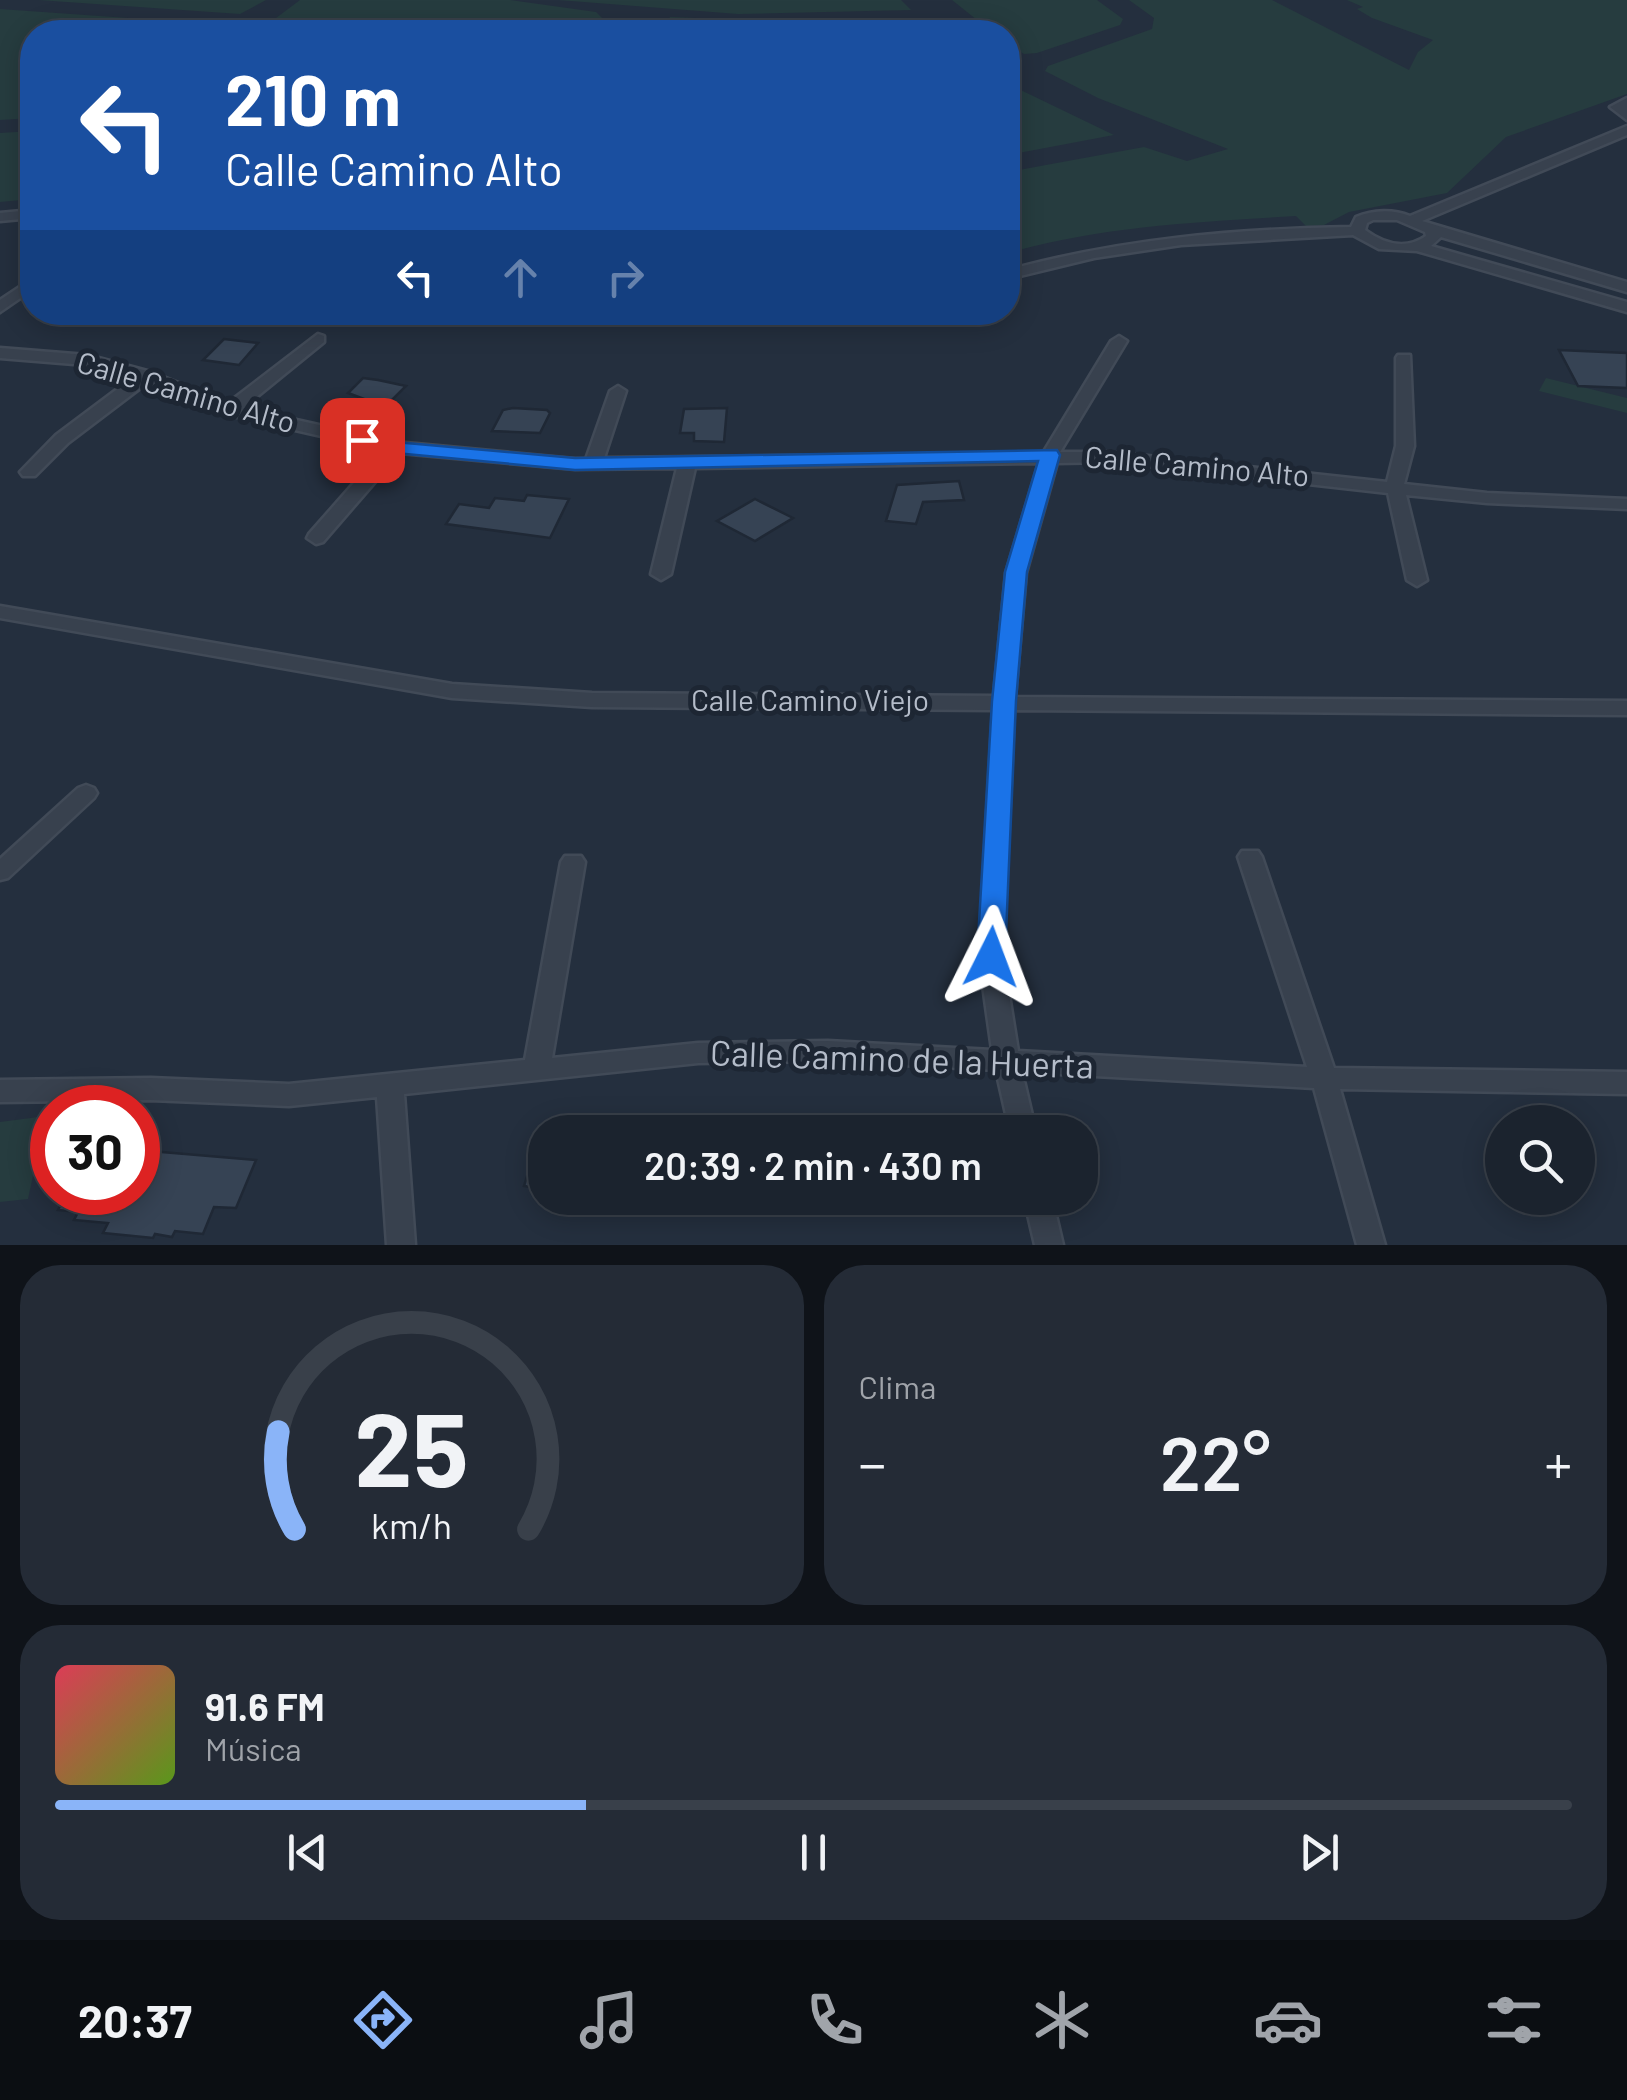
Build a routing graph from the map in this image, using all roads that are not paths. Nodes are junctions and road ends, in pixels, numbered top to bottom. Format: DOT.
graph roads {
  1 [pos="1624,110"];
  2 [pos="1624,132"];
  3 [pos="1414,219"];
  4 [pos="1432,230"];
  5 [pos="1357,231"];
  6 [pos="1417,247"];
  7 [pos="1020,271"];
  8 [pos="1627,287"];
  9 [pos="1627,307"];
  10 [pos="318,339"];
  11 [pos="1119,340"];
  12 [pos="0,353"];
  13 [pos="1404,358"];
  14 [pos="145,376"];
  15 [pos="618,392"];
  16 [pos="230,410"];
  17 [pos="395,448"];
  18 [pos="1050,455"];
  19 [pos="593,464"];
  20 [pos="687,464"];
  21 [pos="28,472"];
  22 [pos="1395,485"];
  23 [pos="1627,504"];
  24 [pos="316,538"];
  25 [pos="661,574"];
  26 [pos="1417,580"];
  27 [pos="0,612"];
  28 [pos="1004,701"];
  29 [pos="1627,708"];
  30 [pos="86,792"];
  31 [pos="1250,857"];
  32 [pos="573,862"];
  33 [pos="0,872"];
  34 [pos="1007,1062"];
  35 [pos="536,1068"];
  36 [pos="1324,1078"];
  37 [pos="1627,1083"];
  38 [pos="390,1086"];
  39 [pos="0,1091"];
  40 [pos="1019,1115"];
  41 [pos="1042,1215"];
  42 [pos="401,1245"];
  43 [pos="1049,1245"];
  44 [pos="1371,1245"];
  1 -- 2 [label="street"];
  2 -- 3 [label="street"];
  3 -- 4 [label="street"];
  3 -- 5 [label="street"];
  4 -- 6 [label="street"];
  4 -- 8 [label="street"];
  5 -- 6 [label="street"];
  5 -- 7 [label="street"];
  6 -- 9 [label="street"];
  10 -- 16 [label="street"];
  11 -- 18 [label="street"];
  12 -- 14 [label="street, Calle Camino Alto"];
  13 -- 22 [label="street"];
  14 -- 16 [label="street, Calle Camino Alto"];
  14 -- 21 [label="street"];
  15 -- 19 [label="street"];
  16 -- 17 [label="street, Calle Camino Alto"];
  17 -- 19 [label="street, Calle Camino Alto"];
  17 -- 24 [label="street"];
  18 -- 20 [label="street, Calle Camino Alto"];
  18 -- 22 [label="street, Calle Camino Alto"];
  18 -- 28 [label="street"];
  19 -- 20 [label="street, Calle Camino Alto"];
  20 -- 25 [label="street"];
  22 -- 23 [label="street, Calle Camino Alto"];
  22 -- 26 [label="street"];
  27 -- 28 [label="street, Calle Camino Viejo"];
  28 -- 29 [label="street, Calle Camino Viejo"];
  28 -- 34 [label="street"];
  30 -- 33 [label="street"];
  31 -- 36 [label="street"];
  32 -- 35 [label="street"];
  34 -- 35 [label="street, Calle Camino de la Huerta"];
  34 -- 36 [label="street, Calle Camino de la Huerta"];
  34 -- 40 [label="street"];
  35 -- 38 [label="street, Calle Camino de la Huerta"];
  36 -- 37 [label="street, Calle Camino de la Huerta"];
  36 -- 44 [label="street"];
  38 -- 39 [label="street, Calle Camino de la Huerta"];
  38 -- 42 [label="street"];
  41 -- 43 [label="street"];
}
